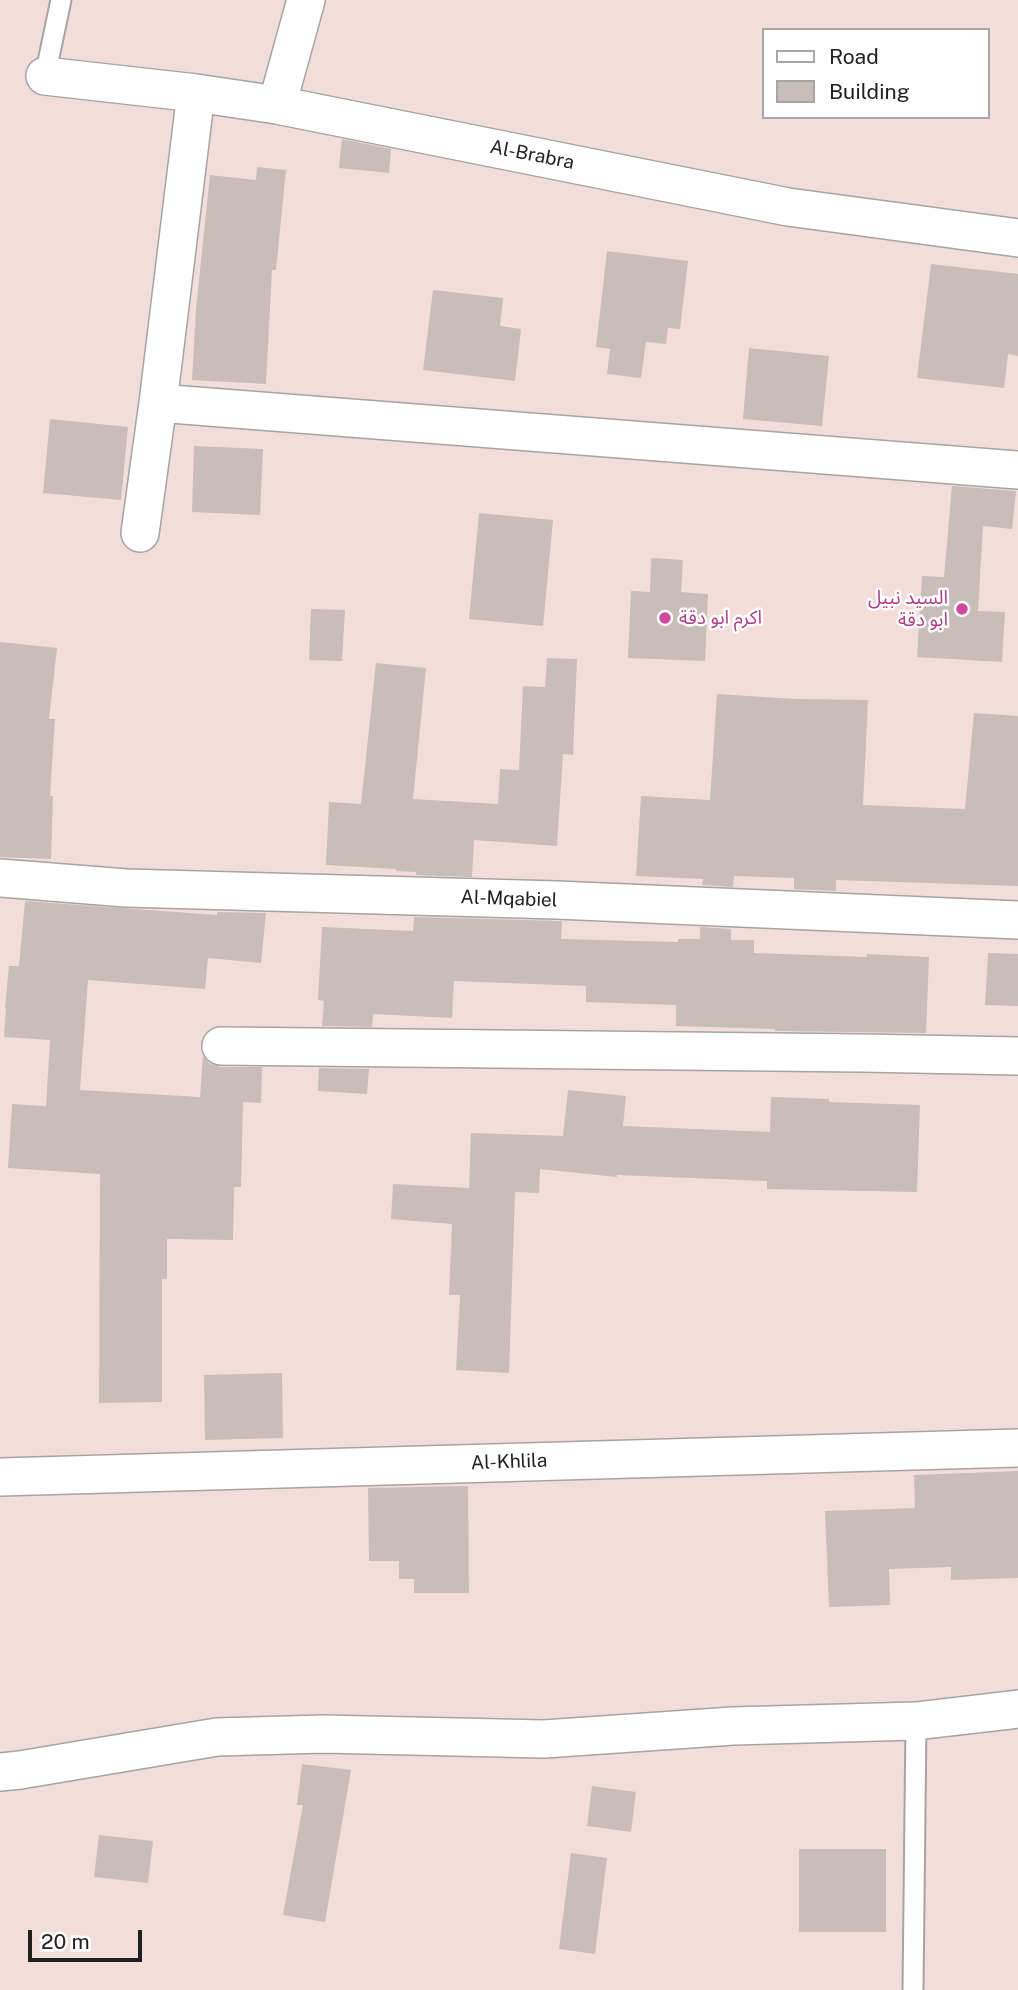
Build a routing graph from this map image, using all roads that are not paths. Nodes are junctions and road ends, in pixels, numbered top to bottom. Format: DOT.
graph roads {
  1 [pos="61,0"];
  2 [pos="306,0"];
  3 [pos="45,76"];
  4 [pos="196,93"];
  5 [pos="277,105"];
  6 [pos="1018,238"];
  7 [pos="158,403"];
  8 [pos="1018,470"];
  9 [pos="140,533"];
  10 [pos="0,878"];
  11 [pos="1018,920"];
  12 [pos="221,1046"];
  13 [pos="1018,1056"];
  14 [pos="1018,1448"];
  15 [pos="0,1477"];
  16 [pos="1018,1709"];
  17 [pos="916,1721"];
  18 [pos="0,1772"];
  19 [pos="913,1990"];
  1 -- 3 [label="lane"];
  2 -- 5 [label="street"];
  3 -- 4 [label="street, Al-Brabra"];
  4 -- 5 [label="street, Al-Brabra"];
  4 -- 7 [label="street"];
  5 -- 6 [label="street, Al-Brabra"];
  7 -- 8 [label="street"];
  7 -- 9 [label="street"];
  10 -- 11 [label="street, Al-Mqabiel"];
  12 -- 13 [label="street"];
  14 -- 15 [label="street, Al-Khlila"];
  16 -- 17 [label="street"];
  17 -- 18 [label="street"];
  17 -- 19 [label="lane"];
}
